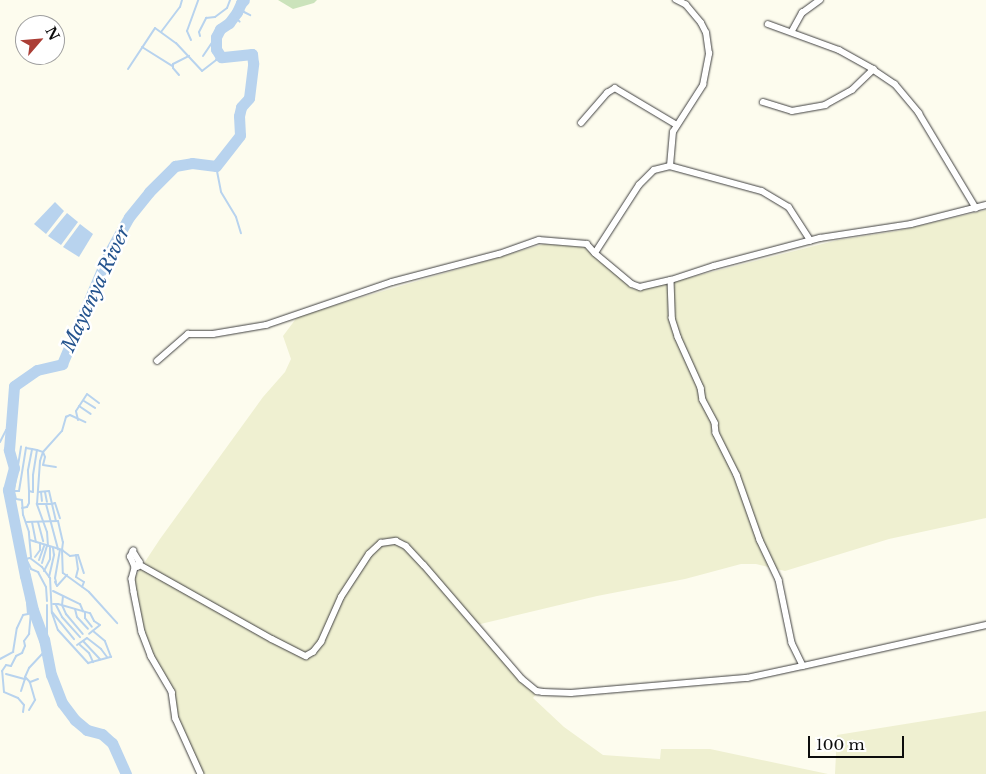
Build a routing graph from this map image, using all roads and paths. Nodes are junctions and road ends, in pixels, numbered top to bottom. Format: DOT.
graph roads {
  1 [pos="676,0"];
  2 [pos="820,0"];
  3 [pos="768,24"];
  4 [pos="792,31"];
  5 [pos="874,69"];
  6 [pos="763,102"];
  7 [pos="581,123"];
  8 [pos="676,125"];
  9 [pos="670,166"];
  10 [pos="986,205"];
  11 [pos="976,208"];
  12 [pos="811,241"];
  13 [pos="595,254"];
  14 [pos="671,280"];
  15 [pos="157,361"];
  16 [pos="986,625"];
  17 [pos="803,666"];
  18 [pos="201,774"];
  1 -- 8 [label="street"];
  2 -- 4 [label="street"];
  3 -- 4 [label="street"];
  4 -- 5 [label="street"];
  5 -- 6 [label="street"];
  5 -- 11 [label="street"];
  7 -- 8 [label="street"];
  8 -- 9 [label="street"];
  9 -- 12 [label="street"];
  9 -- 13 [label="street"];
  10 -- 11 [label="street"];
  11 -- 12 [label="street"];
  12 -- 14 [label="street"];
  13 -- 14 [label="street"];
  13 -- 15 [label="street"];
  14 -- 17 [label="street"];
  16 -- 17 [label="street"];
  17 -- 18 [label="street"];
}
